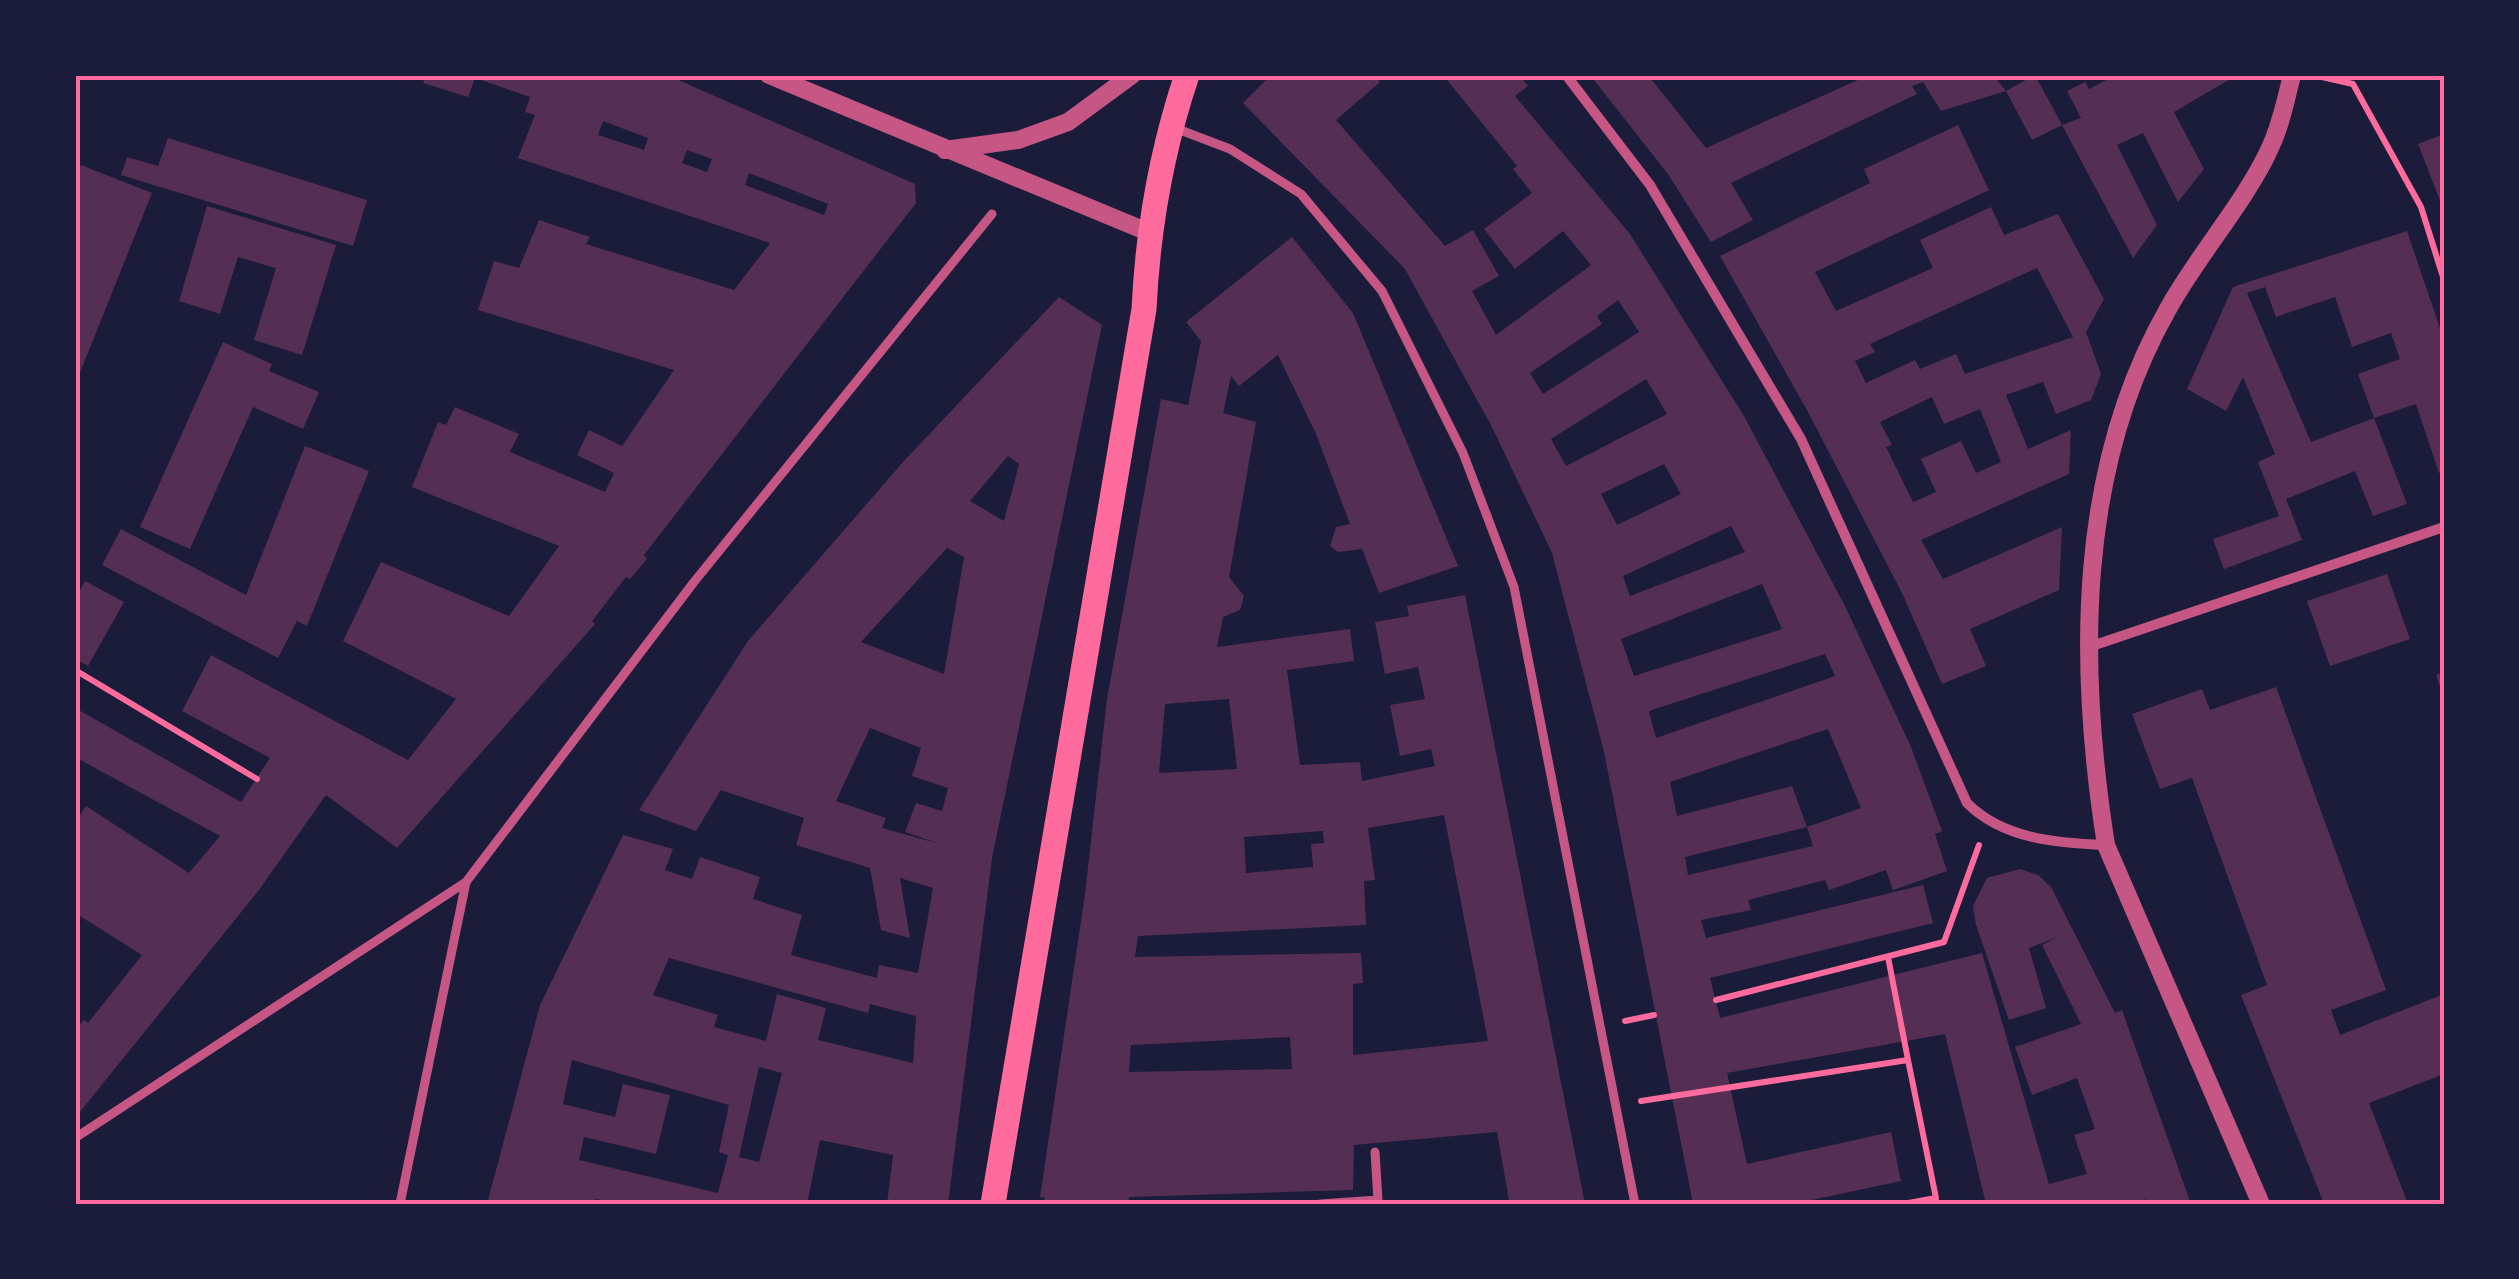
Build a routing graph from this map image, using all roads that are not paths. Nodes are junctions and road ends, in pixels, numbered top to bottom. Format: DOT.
graph roads {
  1 [pos="769,75"];
  2 [pos="1132,75"];
  3 [pos="1187,75"];
  4 [pos="1566,75"];
  5 [pos="2292,75"];
  6 [pos="1169,126"];
  7 [pos="945,150"];
  8 [pos="992,214"];
  9 [pos="1148,232"];
  10 [pos="2444,527"];
  11 [pos="2089,647"];
  12 [pos="2106,845"];
  13 [pos="466,882"];
  14 [pos="75,1138"];
  15 [pos="1375,1152"];
  16 [pos="400,1204"];
  17 [pos="993,1204"];
  18 [pos="1320,1204"];
  19 [pos="1635,1204"];
  20 [pos="2261,1204"];
  1 -- 7 [label="street"];
  2 -- 7 [label="street"];
  3 -- 6 [label="main road"];
  4 -- 12 [label="street"];
  5 -- 11 [label="street"];
  6 -- 9 [label="main road"];
  6 -- 19 [label="street"];
  7 -- 9 [label="street"];
  8 -- 13 [label="street"];
  9 -- 17 [label="main road"];
  10 -- 11 [label="street"];
  11 -- 12 [label="street"];
  12 -- 20 [label="street"];
  13 -- 14 [label="street"];
  13 -- 16 [label="street"];
  15 -- 18 [label="street"];
}
